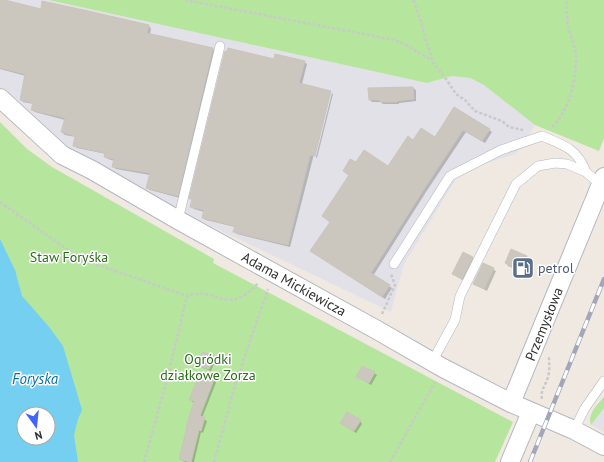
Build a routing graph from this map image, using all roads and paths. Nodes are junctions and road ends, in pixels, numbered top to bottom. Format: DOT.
graph roads {
  1 [pos="185,0"];
  2 [pos="414,0"];
  3 [pos="566,0"];
  4 [pos="220,46"];
  5 [pos="432,61"];
  6 [pos="0,98"];
  7 [pos="542,136"];
  8 [pos="586,172"];
  9 [pos="603,180"];
  10 [pos="0,202"];
  11 [pos="178,220"];
  12 [pos="392,267"];
  13 [pos="259,281"];
  14 [pos="268,286"];
  15 [pos="187,296"];
  16 [pos="377,330"];
  17 [pos="549,351"];
  18 [pos="437,365"];
  19 [pos="604,381"];
  20 [pos="511,403"];
  21 [pos="537,414"];
  22 [pos="574,430"];
  23 [pos="604,446"];
  24 [pos="144,462"];
  25 [pos="214,462"];
  26 [pos="390,462"];
  27 [pos="510,462"];
  1 -- 5 [label="path"];
  2 -- 5 [label="path"];
  3 -- 7 [label="path"];
  4 -- 11 [label="lane"];
  5 -- 7 [label="path"];
  6 -- 11 [label="street, Adama Mickiewicza"];
  7 -- 8 [label="lane"];
  7 -- 12 [label="lane"];
  8 -- 9 [label="lane"];
  8 -- 18 [label="lane"];
  9 -- 20 [label="street, Przemysłowa"];
  10 -- 15 [label="path"];
  11 -- 16 [label="street, Adama Mickiewicza"];
  12 -- 16 [label="path"];
  13 -- 15 [label="path"];
  14 -- 25 [label="path"];
  15 -- 24 [label="path"];
  16 -- 18 [label="street, Adama Mickiewicza"];
  17 -- 21 [label="path"];
  18 -- 20 [label="street, Adama Mickiewicza"];
  18 -- 26 [label="path"];
  19 -- 22 [label="lane"];
  20 -- 21 [label="street, Adama Mickiewicza"];
  21 -- 22 [label="street, Adama Mickiewicza"];
  21 -- 27 [label="street"];
  22 -- 23 [label="street, Adama Mickiewicza"];
}
